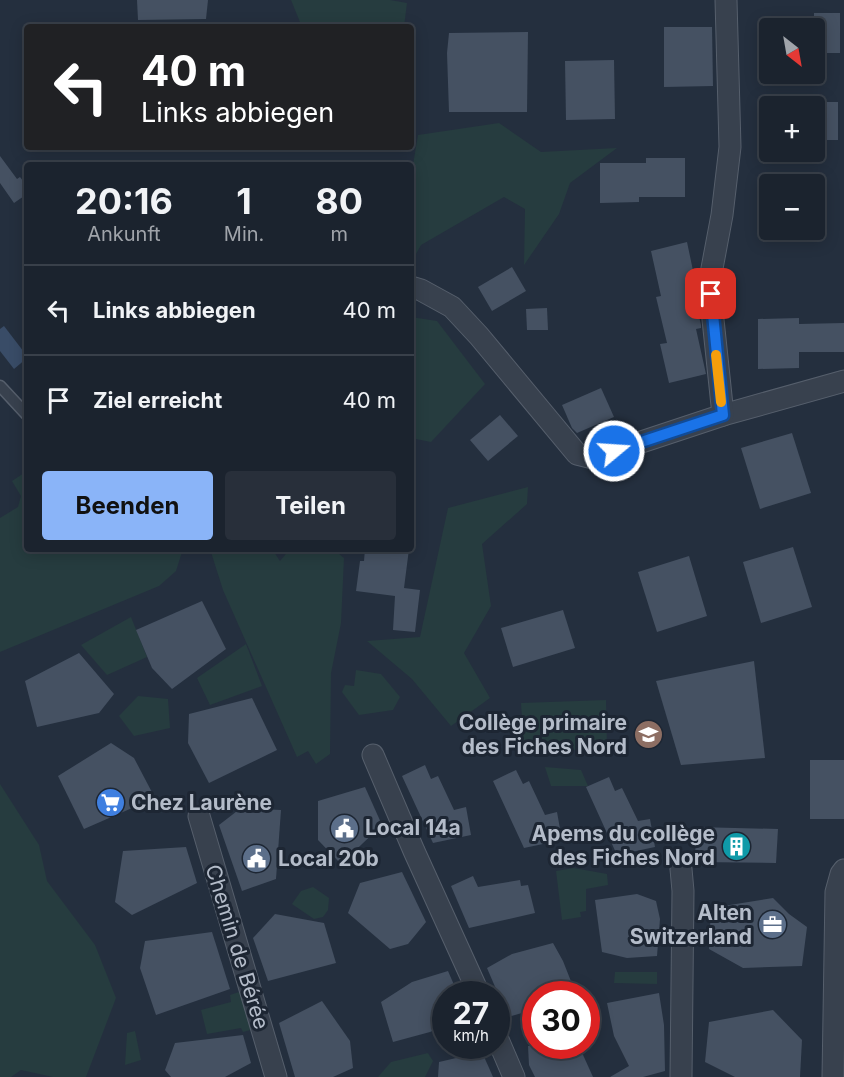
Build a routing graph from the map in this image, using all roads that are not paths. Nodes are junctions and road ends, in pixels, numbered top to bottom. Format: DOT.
graph roads {
  1 [pos="726,0"];
  2 [pos="414,288"];
  3 [pos="844,381"];
  4 [pos="0,386"];
  5 [pos="24,412"];
  6 [pos="723,415"];
  7 [pos="373,755"];
  8 [pos="199,816"];
  9 [pos="681,869"];
  10 [pos="844,870"];
  11 [pos="473,981"];
  12 [pos="506,1059"];
  13 [pos="276,1077"];
  14 [pos="514,1077"];
  15 [pos="681,1077"];
  16 [pos="833,1077"];
  1 -- 6 [label="street"];
  2 -- 6 [label="street"];
  3 -- 6 [label="street"];
  4 -- 5 [label="lane"];
  7 -- 11 [label="street"];
  8 -- 13 [label="street, Chemin de Bérée"];
  9 -- 15 [label="street"];
  10 -- 16 [label="street"];
  12 -- 14 [label="street"];
}
